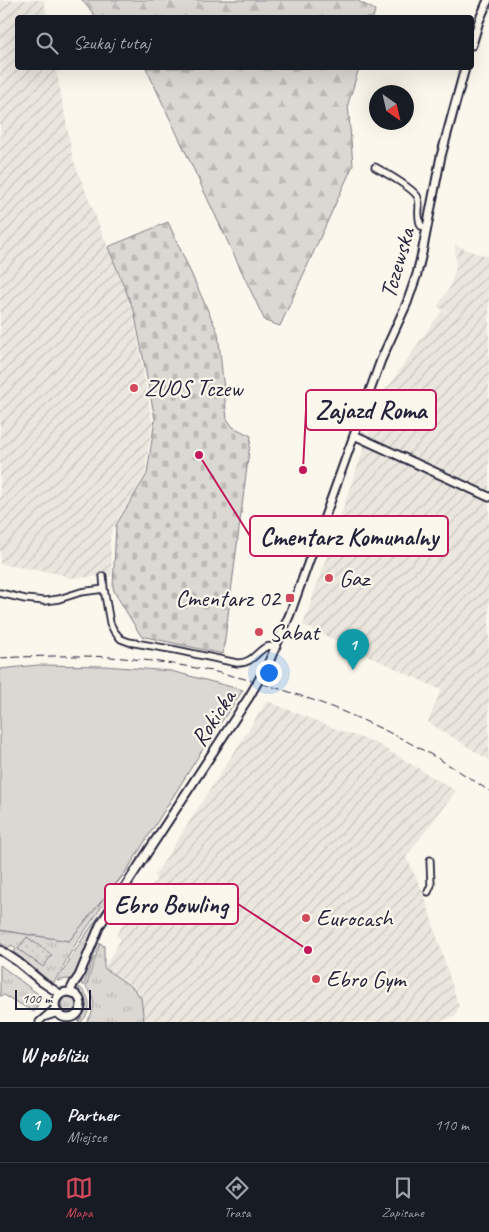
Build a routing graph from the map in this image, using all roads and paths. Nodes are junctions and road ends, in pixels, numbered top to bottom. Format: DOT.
graph roads {
  1 [pos="488,0"];
  2 [pos="474,37"];
  3 [pos="464,70"];
  4 [pos="375,167"];
  5 [pos="427,227"];
  6 [pos="354,435"];
  7 [pos="344,464"];
  8 [pos="489,497"];
  9 [pos="103,576"];
  10 [pos="104,589"];
  11 [pos="0,593"];
  12 [pos="275,647"];
  13 [pos="430,860"];
  14 [pos="428,892"];
  15 [pos="0,950"];
  16 [pos="73,992"];
  17 [pos="58,996"];
  18 [pos="57,1010"];
  19 [pos="40,1020"];
  20 [pos="72,1020"];
  1 -- 2 [label="street"];
  3 -- 5 [label="street, Tczewska"];
  4 -- 5 [label="street"];
  5 -- 6 [label="street, Tczewska"];
  6 -- 7 [label="street, Tczewska"];
  6 -- 8 [label="street"];
  7 -- 12 [label="street, Rokicka"];
  9 -- 10 [label="street"];
  10 -- 11 [label="street"];
  10 -- 12 [label="street"];
  12 -- 16 [label="street, Rokicka, bridge"];
  13 -- 14 [label="street"];
  15 -- 17 [label="street"];
  16 -- 17 [label="street"];
  16 -- 20 [label="street"];
  17 -- 18 [label="street"];
  18 -- 19 [label="street"];
  18 -- 20 [label="street"];
}
